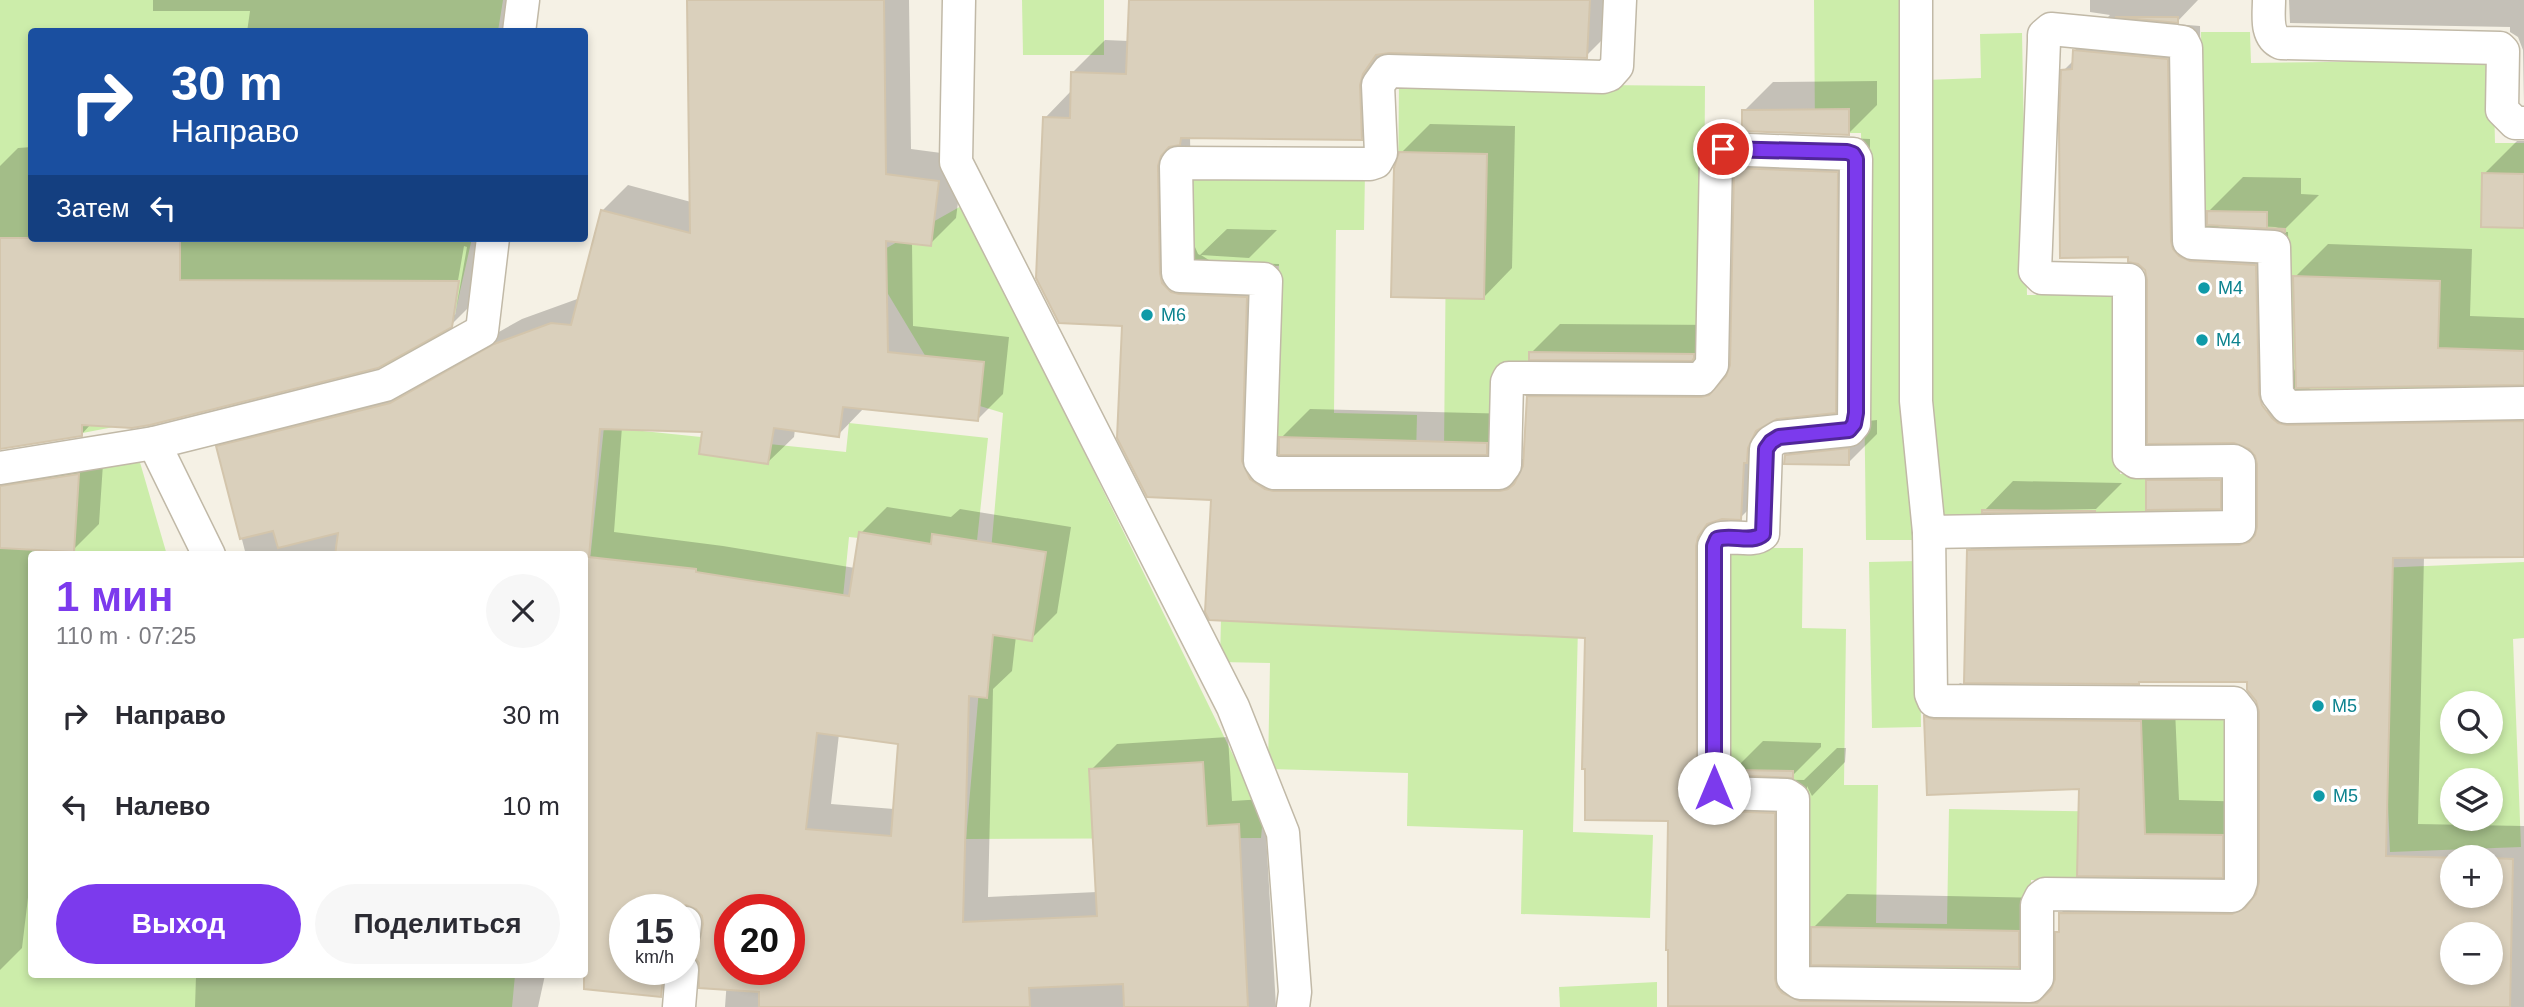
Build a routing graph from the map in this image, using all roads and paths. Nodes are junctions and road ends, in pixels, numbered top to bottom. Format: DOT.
graph roads {
  1 [pos="523,0"];
  2 [pos="959,0"];
  3 [pos="1620,0"];
  4 [pos="1916,0"];
  5 [pos="2269,0"];
  6 [pos="520,28"];
  7 [pos="2524,123"];
  8 [pos="493,242"];
  9 [pos="2524,403"];
  10 [pos="154,443"];
  11 [pos="0,467"];
  12 [pos="1929,532"];
  13 [pos="207,551"];
  14 [pos="681,985"];
  15 [pos="679,1007"];
  16 [pos="1293,1007"];
  1 -- 6 [label="lane"];
  2 -- 16 [label="lane"];
  3 -- 12 [label="lane"];
  4 -- 12 [label="lane"];
  5 -- 7 [label="lane"];
  8 -- 10 [label="lane"];
  9 -- 12 [label="lane"];
  10 -- 11 [label="lane"];
  10 -- 13 [label="lane"];
  14 -- 15 [label="lane"];
}
